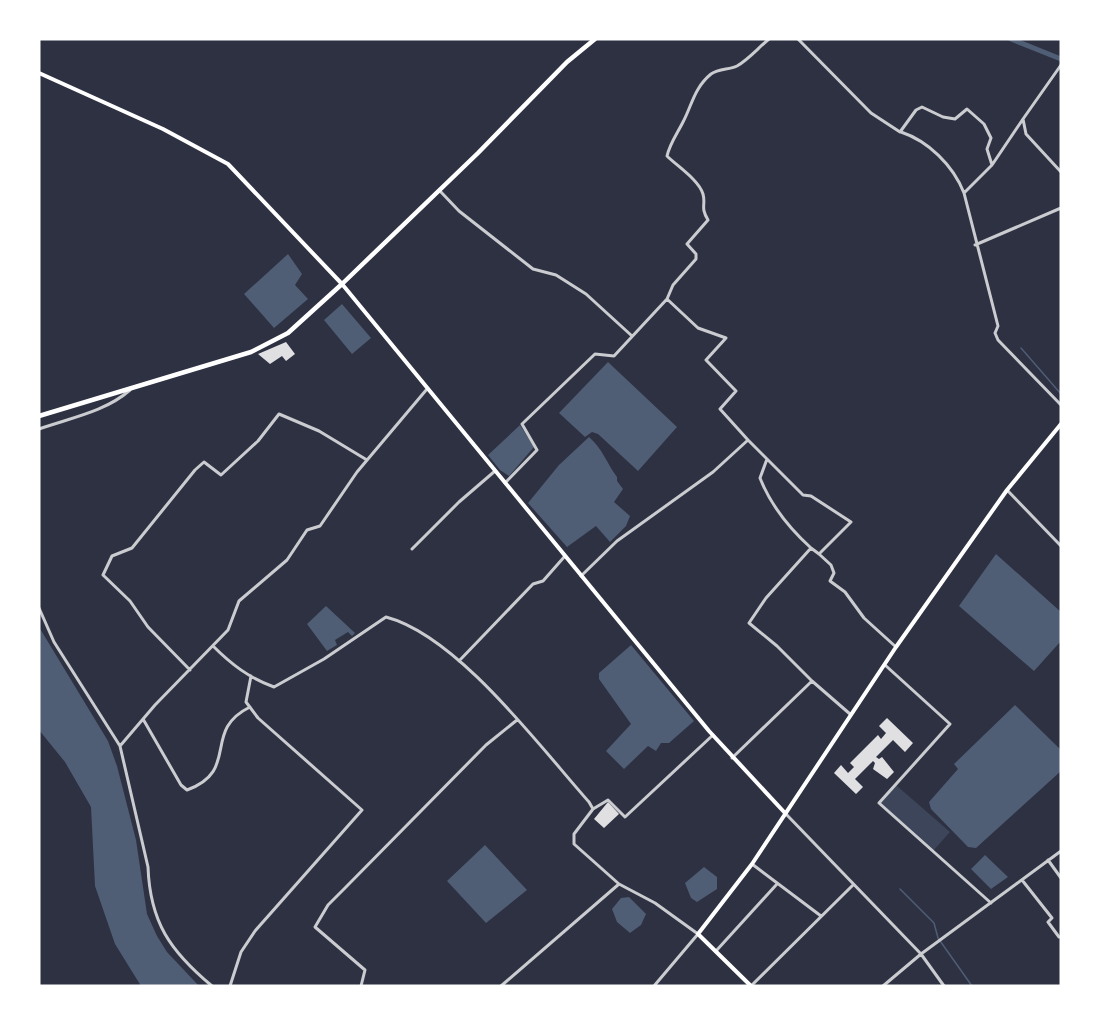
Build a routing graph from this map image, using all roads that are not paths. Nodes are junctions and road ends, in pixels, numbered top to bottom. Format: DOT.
graph roads {
  1 [pos="595,39"];
  2 [pos="769,39"];
  3 [pos="798,39"];
  4 [pos="1061,65"];
  5 [pos="39,73"];
  6 [pos="1023,119"];
  7 [pos="900,132"];
  8 [pos="992,165"];
  9 [pos="1061,172"];
  10 [pos="440,190"];
  11 [pos="964,193"];
  12 [pos="1061,208"];
  13 [pos="975,245"];
  14 [pos="342,284"];
  15 [pos="668,299"];
  16 [pos="632,336"];
  17 [pos="132,387"];
  18 [pos="427,389"];
  19 [pos="1061,405"];
  20 [pos="39,416"];
  21 [pos="1061,424"];
  22 [pos="39,429"];
  23 [pos="748,440"];
  24 [pos="767,459"];
  25 [pos="367,460"];
  26 [pos="495,471"];
  27 [pos="505,484"];
  28 [pos="1006,490"];
  29 [pos="1061,546"];
  30 [pos="811,548"];
  31 [pos="412,549"];
  32 [pos="819,554"];
  33 [pos="565,556"];
  34 [pos="581,576"];
  35 [pos="39,608"];
  36 [pos="213,645"];
  37 [pos="896,647"];
  38 [pos="459,661"];
  39 [pos="885,664"];
  40 [pos="190,670"];
  41 [pos="251,676"];
  42 [pos="812,681"];
  43 [pos="250,707"];
  44 [pos="850,714"];
  45 [pos="143,718"];
  46 [pos="517,720"];
  47 [pos="713,735"];
  48 [pos="120,746"];
  49 [pos="732,758"];
  50 [pos="593,809"];
  51 [pos="785,813"];
  52 [pos="1061,850"];
  53 [pos="1048,860"];
  54 [pos="752,864"];
  55 [pos="1061,878"];
  56 [pos="1023,880"];
  57 [pos="619,884"];
  58 [pos="777,884"];
  59 [pos="853,885"];
  60 [pos="991,903"];
  61 [pos="821,916"];
  62 [pos="698,934"];
  63 [pos="1059,937"];
  64 [pos="717,951"];
  65 [pos="921,954"];
  66 [pos="212,986"];
  67 [pos="230,986"];
  68 [pos="361,986"];
  69 [pos="501,986"];
  70 [pos="654,986"];
  71 [pos="751,986"];
  72 [pos="883,986"];
  73 [pos="944,986"];
  1 -- 10 [label="highway"];
  2 -- 15 [label="street"];
  3 -- 7 [label="street"];
  4 -- 6 [label="street"];
  5 -- 14 [label="main road"];
  6 -- 8 [label="street"];
  6 -- 9 [label="street"];
  7 -- 8 [label="street"];
  7 -- 11 [label="street"];
  8 -- 11 [label="street"];
  10 -- 14 [label="highway"];
  10 -- 16 [label="street"];
  11 -- 13 [label="street"];
  12 -- 13 [label="street"];
  13 -- 19 [label="street"];
  14 -- 17 [label="highway"];
  14 -- 18 [label="main road"];
  15 -- 16 [label="street"];
  15 -- 23 [label="street"];
  16 -- 27 [label="street"];
  17 -- 20 [label="highway"];
  17 -- 22 [label="street"];
  18 -- 25 [label="street"];
  18 -- 26 [label="main road"];
  21 -- 28 [label="main road"];
  23 -- 24 [label="street"];
  23 -- 34 [label="street"];
  24 -- 30 [label="street"];
  24 -- 32 [label="street"];
  25 -- 36 [label="street"];
  25 -- 40 [label="street"];
  26 -- 27 [label="main road"];
  26 -- 31 [label="street"];
  27 -- 33 [label="main road"];
  28 -- 29 [label="street"];
  28 -- 37 [label="main road"];
  30 -- 32 [label="street"];
  30 -- 42 [label="street"];
  32 -- 37 [label="street"];
  33 -- 34 [label="main road"];
  33 -- 38 [label="street"];
  34 -- 47 [label="main road"];
  35 -- 48 [label="street"];
  36 -- 40 [label="street"];
  36 -- 41 [label="street"];
  37 -- 39 [label="main road"];
  38 -- 41 [label="street"];
  38 -- 46 [label="street"];
  39 -- 44 [label="main road"];
  39 -- 60 [label="street"];
  40 -- 45 [label="street"];
  41 -- 43 [label="street"];
  42 -- 44 [label="street"];
  42 -- 49 [label="street"];
  43 -- 45 [label="street"];
  43 -- 67 [label="street"];
  44 -- 51 [label="main road"];
  45 -- 48 [label="street"];
  46 -- 50 [label="street"];
  46 -- 68 [label="street"];
  47 -- 49 [label="main road"];
  47 -- 50 [label="street"];
  48 -- 66 [label="street"];
  49 -- 51 [label="main road"];
  50 -- 57 [label="street"];
  51 -- 54 [label="main road"];
  51 -- 59 [label="street"];
  52 -- 53 [label="street"];
  53 -- 55 [label="street"];
  53 -- 56 [label="street"];
  54 -- 58 [label="street"];
  54 -- 62 [label="main road"];
  56 -- 60 [label="street"];
  56 -- 63 [label="street"];
  57 -- 62 [label="street"];
  57 -- 69 [label="street"];
  58 -- 61 [label="street"];
  58 -- 64 [label="street"];
  59 -- 61 [label="street"];
  59 -- 65 [label="street"];
  60 -- 65 [label="street"];
  61 -- 71 [label="street"];
  62 -- 64 [label="main road"];
  62 -- 70 [label="street"];
  64 -- 71 [label="main road"];
  65 -- 72 [label="street"];
  65 -- 73 [label="street"];
}
